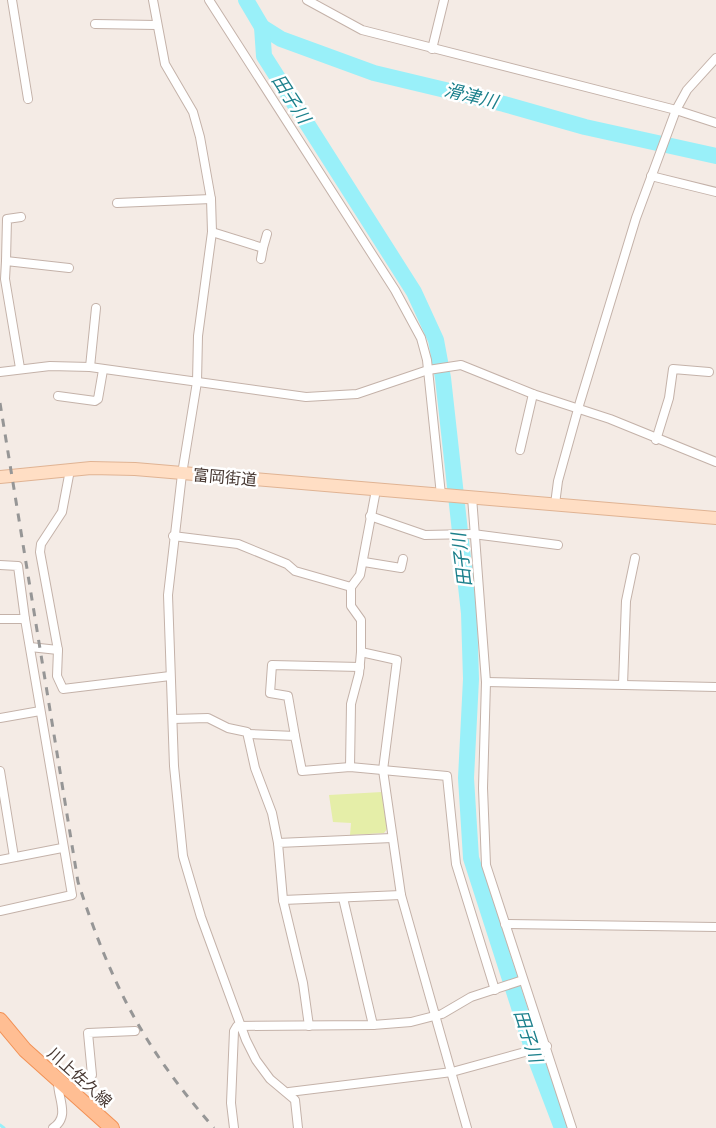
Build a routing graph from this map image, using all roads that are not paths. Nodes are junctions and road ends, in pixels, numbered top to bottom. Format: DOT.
graph roads {
  1 [pos="12,0"];
  2 [pos="153,0"];
  3 [pos="209,0"];
  4 [pos="307,0"];
  5 [pos="444,0"];
  6 [pos="95,24"];
  7 [pos="156,25"];
  8 [pos="432,49"];
  9 [pos="716,58"];
  10 [pos="28,99"];
  11 [pos="675,112"];
  12 [pos="716,123"];
  13 [pos="651,175"];
  14 [pos="716,192"];
  15 [pos="211,199"];
  16 [pos="117,203"];
  17 [pos="21,217"];
  18 [pos="212,232"];
  19 [pos="267,234"];
  20 [pos="263,248"];
  21 [pos="261,259"];
  22 [pos="6,261"];
  23 [pos="69,268"];
  24 [pos="96,308"];
  25 [pos="90,367"];
  26 [pos="20,368"];
  27 [pos="430,369"];
  28 [pos="103,370"];
  29 [pos="0,372"];
  30 [pos="709,372"];
  31 [pos="196,382"];
  32 [pos="532,394"];
  33 [pos="58,396"];
  34 [pos="579,408"];
  35 [pos="656,440"];
  36 [pos="520,450"];
  37 [pos="716,462"];
  38 [pos="70,470"];
  39 [pos="182,474"];
  40 [pos="0,477"];
  41 [pos="376,490"];
  42 [pos="445,496"];
  43 [pos="470,497"];
  44 [pos="555,504"];
  45 [pos="370,516"];
  46 [pos="716,518"];
  47 [pos="474,534"];
  48 [pos="173,536"];
  49 [pos="558,545"];
  50 [pos="635,558"];
  51 [pos="403,559"];
  52 [pos="364,562"];
  53 [pos="0,565"];
  54 [pos="351,587"];
  55 [pos="0,619"];
  56 [pos="25,619"];
  57 [pos="30,647"];
  58 [pos="58,650"];
  59 [pos="362,652"];
  60 [pos="360,666"];
  61 [pos="170,676"];
  62 [pos="486,682"];
  63 [pos="623,685"];
  64 [pos="716,687"];
  65 [pos="40,711"];
  66 [pos="0,718"];
  67 [pos="173,719"];
  68 [pos="248,734"];
  69 [pos="295,736"];
  70 [pos="350,766"];
  71 [pos="383,770"];
  72 [pos="0,771"];
  73 [pos="392,838"];
  74 [pos="278,843"];
  75 [pos="62,848"];
  76 [pos="14,857"];
  77 [pos="0,860"];
  78 [pos="401,895"];
  79 [pos="343,898"];
  80 [pos="283,900"];
  81 [pos="0,911"];
  82 [pos="505,924"];
  83 [pos="716,927"];
  84 [pos="521,981"];
  85 [pos="499,989"];
  86 [pos="436,1016"];
  87 [pos="0,1020"];
  88 [pos="240,1025"];
  89 [pos="373,1025"];
  90 [pos="309,1026"];
  91 [pos="135,1031"];
  92 [pos="544,1047"];
  93 [pos="452,1072"];
  94 [pos="58,1080"];
  95 [pos="289,1092"];
  96 [pos="74,1093"];
  97 [pos="53,1128"];
  98 [pos="112,1128"];
  99 [pos="234,1128"];
  100 [pos="298,1128"];
  101 [pos="466,1128"];
  102 [pos="572,1128"];
  1 -- 10 [label="street"];
  2 -- 7 [label="street"];
  3 -- 27 [label="street"];
  4 -- 8 [label="street"];
  5 -- 8 [label="street"];
  6 -- 7 [label="street"];
  7 -- 15 [label="street"];
  8 -- 11 [label="street"];
  9 -- 11 [label="street"];
  11 -- 12 [label="street"];
  11 -- 13 [label="street"];
  13 -- 14 [label="street"];
  13 -- 34 [label="street"];
  15 -- 16 [label="street"];
  15 -- 18 [label="street"];
  17 -- 22 [label="street"];
  18 -- 20 [label="street"];
  18 -- 31 [label="street"];
  19 -- 20 [label="street"];
  20 -- 21 [label="street"];
  22 -- 23 [label="street"];
  22 -- 26 [label="street"];
  24 -- 25 [label="street"];
  25 -- 26 [label="street"];
  25 -- 28 [label="street"];
  26 -- 29 [label="street"];
  27 -- 31 [label="street"];
  27 -- 32 [label="street"];
  27 -- 42 [label="street"];
  28 -- 31 [label="street"];
  28 -- 33 [label="street"];
  30 -- 35 [label="street"];
  31 -- 39 [label="street"];
  32 -- 34 [label="street"];
  32 -- 36 [label="street"];
  34 -- 35 [label="street"];
  34 -- 44 [label="street"];
  35 -- 37 [label="street"];
  38 -- 39 [label="main road, 富岡街道"];
  38 -- 40 [label="main road, 富岡街道"];
  38 -- 58 [label="street"];
  39 -- 41 [label="main road, 富岡街道"];
  39 -- 48 [label="street"];
  41 -- 42 [label="main road, 富岡街道"];
  41 -- 45 [label="street"];
  42 -- 43 [label="main road, 富岡街道"];
  43 -- 44 [label="main road"];
  43 -- 47 [label="street"];
  44 -- 46 [label="main road"];
  45 -- 47 [label="street"];
  45 -- 52 [label="street"];
  47 -- 49 [label="street"];
  47 -- 62 [label="street"];
  48 -- 54 [label="street"];
  48 -- 61 [label="street"];
  50 -- 63 [label="street"];
  51 -- 52 [label="street"];
  52 -- 54 [label="street"];
  53 -- 56 [label="street"];
  54 -- 59 [label="street"];
  55 -- 56 [label="street"];
  56 -- 57 [label="street"];
  57 -- 58 [label="street"];
  57 -- 65 [label="street"];
  58 -- 61 [label="street"];
  59 -- 60 [label="street"];
  59 -- 71 [label="street"];
  60 -- 69 [label="street"];
  60 -- 70 [label="street"];
  61 -- 67 [label="street"];
  62 -- 63 [label="street"];
  62 -- 82 [label="street"];
  63 -- 64 [label="street"];
  65 -- 66 [label="street"];
  65 -- 75 [label="street"];
  67 -- 68 [label="street"];
  67 -- 88 [label="street"];
  68 -- 69 [label="street"];
  68 -- 74 [label="street"];
  69 -- 70 [label="street"];
  70 -- 71 [label="street"];
  71 -- 73 [label="street"];
  71 -- 85 [label="street"];
  72 -- 76 [label="street"];
  73 -- 74 [label="street"];
  73 -- 78 [label="street"];
  74 -- 80 [label="street"];
  75 -- 76 [label="street"];
  75 -- 81 [label="street"];
  76 -- 77 [label="street"];
  78 -- 79 [label="street"];
  78 -- 86 [label="street"];
  79 -- 80 [label="street"];
  79 -- 89 [label="street"];
  80 -- 90 [label="street"];
  82 -- 83 [label="street"];
  82 -- 84 [label="street"];
  84 -- 85 [label="street"];
  84 -- 92 [label="street"];
  85 -- 86 [label="street"];
  86 -- 89 [label="street"];
  86 -- 93 [label="street"];
  87 -- 94 [label="main road, 川上佐久線"];
  88 -- 90 [label="street"];
  88 -- 95 [label="street"];
  88 -- 99 [label="street"];
  89 -- 90 [label="street"];
  91 -- 96 [label="street"];
  92 -- 93 [label="street"];
  92 -- 102 [label="street"];
  93 -- 95 [label="street"];
  93 -- 101 [label="street"];
  94 -- 96 [label="main road, 川上佐久線"];
  94 -- 97 [label="street"];
  95 -- 100 [label="street"];
  96 -- 98 [label="main road, 川上佐久線"];
}
